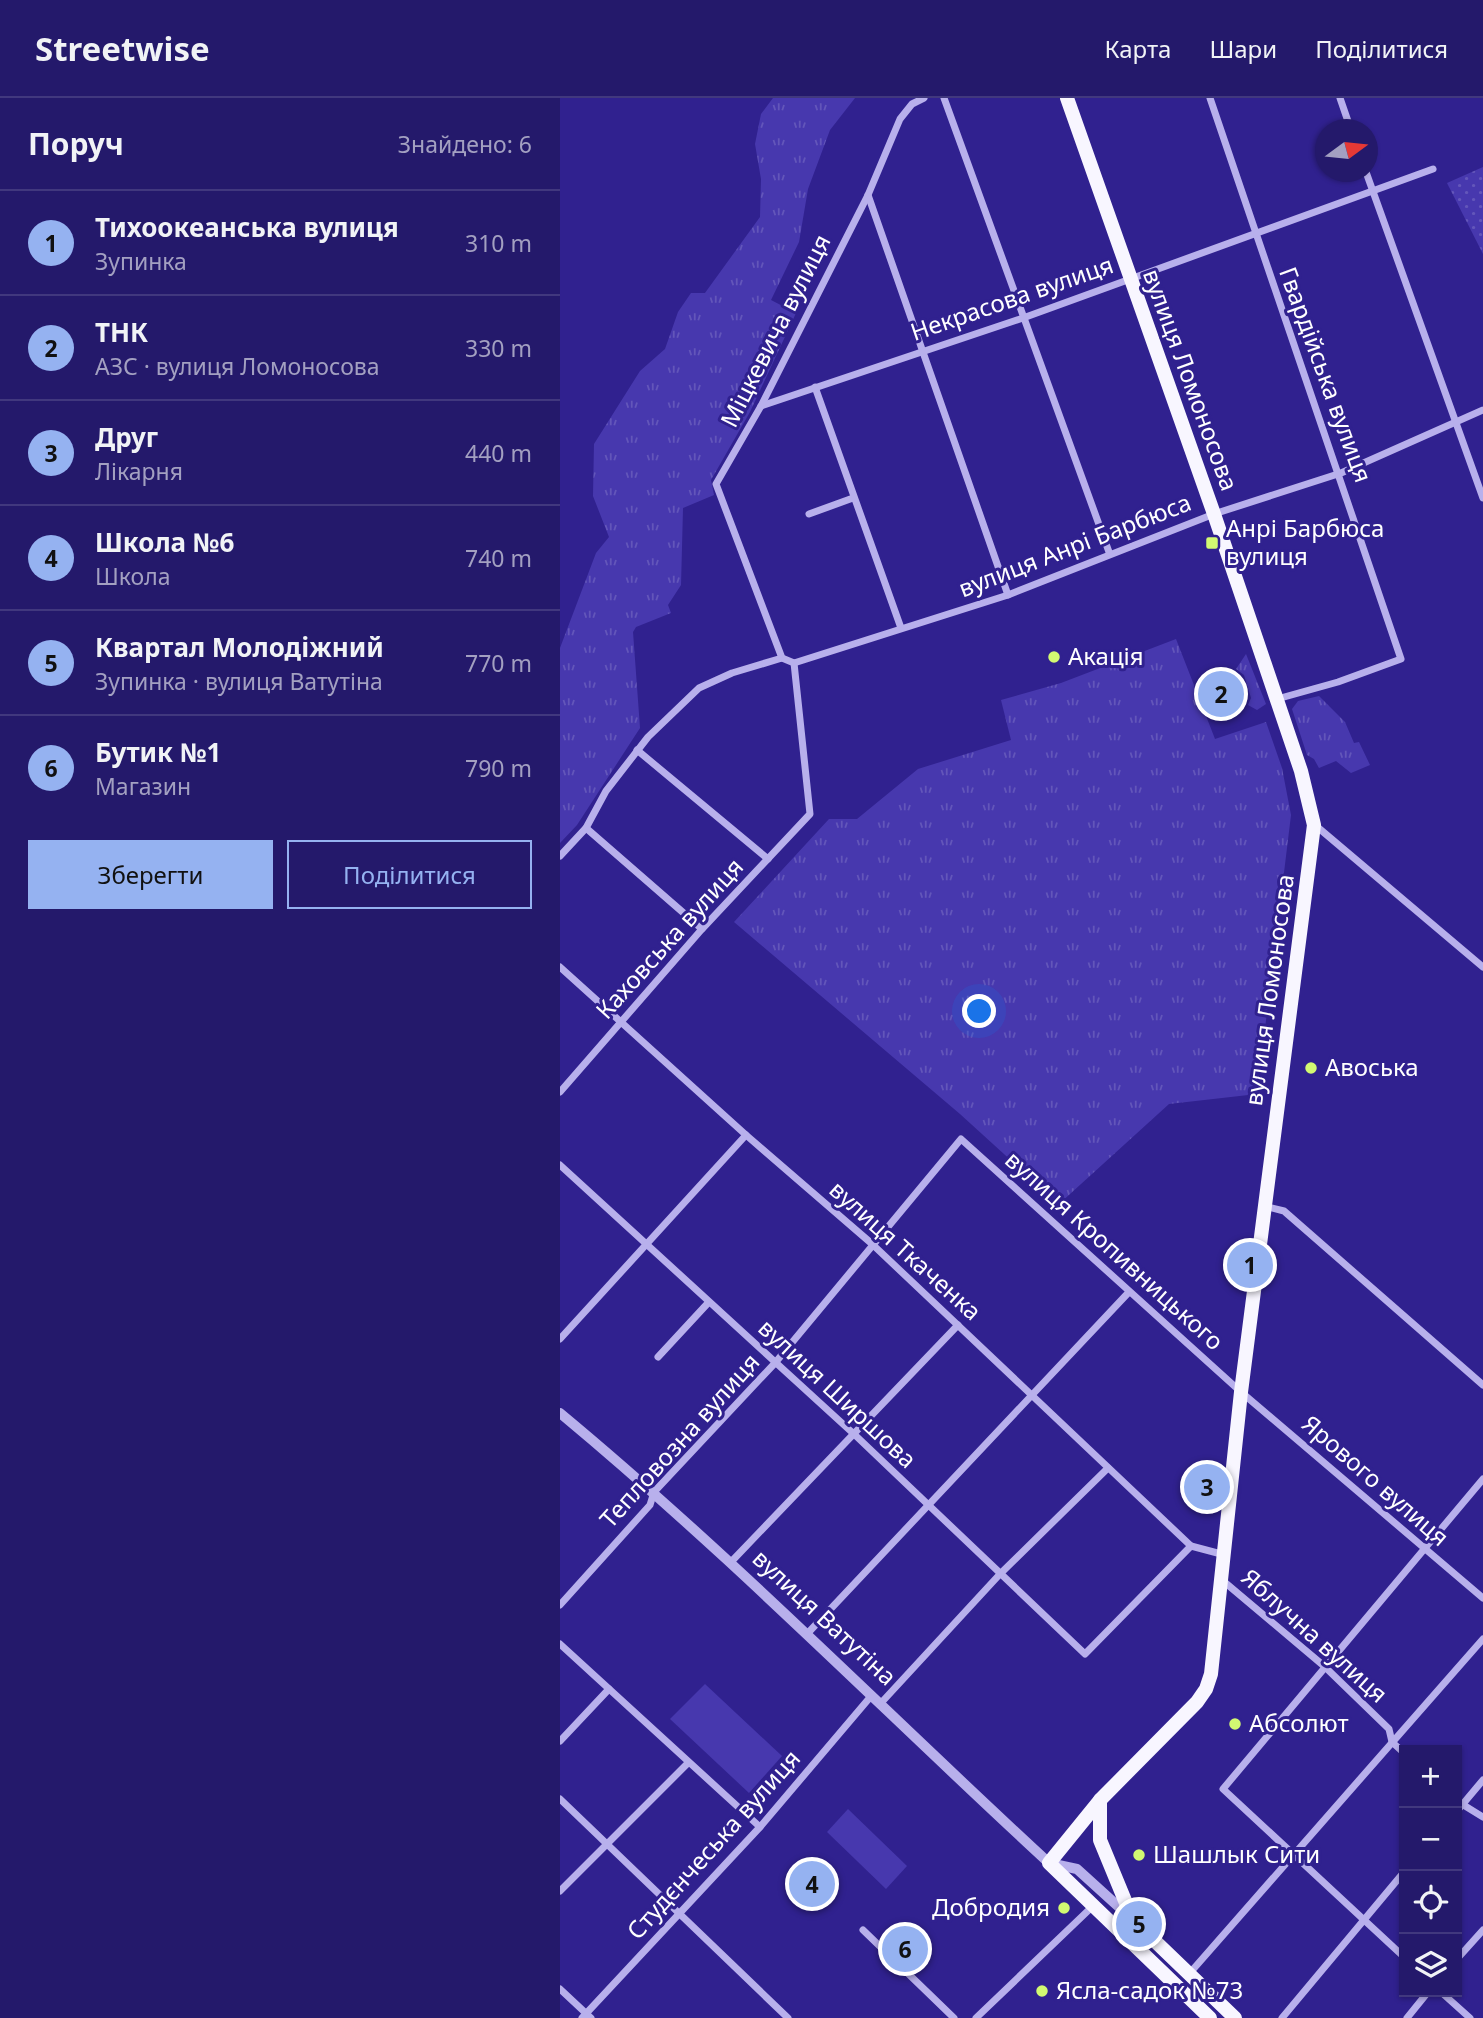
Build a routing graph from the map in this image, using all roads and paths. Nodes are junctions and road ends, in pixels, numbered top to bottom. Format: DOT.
graph roads {
  1 [pos="924,98"];
  2 [pos="944,98"];
  3 [pos="1067,98"];
  4 [pos="1210,98"];
  5 [pos="1340,98"];
  6 [pos="1347,119"];
  7 [pos="1433,169"];
  8 [pos="1370,182"];
  9 [pos="1373,192"];
  10 [pos="868,195"];
  11 [pos="1254,233"];
  12 [pos="1130,279"];
  13 [pos="1023,318"];
  14 [pos="922,351"];
  15 [pos="815,387"];
  16 [pos="761,406"];
  17 [pos="1483,410"];
  18 [pos="1454,422"];
  19 [pos="1340,473"];
  20 [pos="853,498"];
  21 [pos="1483,498"];
  22 [pos="809,514"];
  23 [pos="1214,514"];
  24 [pos="1109,552"];
  25 [pos="1008,595"];
  26 [pos="901,628"];
  27 [pos="782,658"];
  28 [pos="794,663"];
  29 [pos="1276,699"];
  30 [pos="637,750"];
  31 [pos="1314,825"];
  32 [pos="586,828"];
  33 [pos="560,856"];
  34 [pos="768,859"];
  35 [pos="702,929"];
  36 [pos="560,967"];
  37 [pos="1483,967"];
  38 [pos="620,1021"];
  39 [pos="560,1092"];
  40 [pos="746,1135"];
  41 [pos="961,1139"];
  42 [pos="560,1166"];
  43 [pos="1264,1206"];
  44 [pos="871,1243"];
  45 [pos="648,1246"];
  46 [pos="1129,1292"];
  47 [pos="708,1303"];
  48 [pos="958,1325"];
  49 [pos="560,1339"];
  50 [pos="658,1357"];
  51 [pos="775,1363"];
  52 [pos="1483,1385"];
  53 [pos="1241,1392"];
  54 [pos="1033,1396"];
  55 [pos="560,1413"];
  56 [pos="855,1435"];
  57 [pos="1108,1468"];
  58 [pos="1483,1479"];
  59 [pos="654,1492"];
  60 [pos="928,1505"];
  61 [pos="1191,1546"];
  62 [pos="1422,1549"];
  63 [pos="1225,1555"];
  64 [pos="731,1562"];
  65 [pos="1000,1574"];
  66 [pos="1222,1580"];
  67 [pos="1483,1598"];
  68 [pos="560,1605"];
  69 [pos="807,1634"];
  70 [pos="1483,1639"];
  71 [pos="560,1644"];
  72 [pos="1324,1665"];
  73 [pos="609,1689"];
  74 [pos="876,1699"];
  75 [pos="560,1741"];
  76 [pos="1392,1742"];
  77 [pos="1399,1748"];
  78 [pos="688,1763"];
  79 [pos="1483,1780"];
  80 [pos="560,1799"];
  81 [pos="1101,1799"];
  82 [pos="1462,1802"];
  83 [pos="1462,1807"];
  84 [pos="1483,1817"];
  85 [pos="760,1828"];
  86 [pos="606,1844"];
  87 [pos="1295,1853"];
  88 [pos="1049,1863"];
  89 [pos="1399,1878"];
  90 [pos="560,1891"];
  91 [pos="1094,1905"];
  92 [pos="680,1913"];
  93 [pos="1364,1919"];
  94 [pos="1133,1920"];
  95 [pos="863,1930"];
  96 [pos="1483,1930"];
  97 [pos="1399,1952"];
  98 [pos="1462,1953"];
  99 [pos="1189,1974"];
  100 [pos="560,1989"];
  101 [pos="1424,1997"];
  102 [pos="1447,1997"];
  103 [pos="586,2017"];
  104 [pos="788,2018"];
  105 [pos="954,2018"];
  106 [pos="976,2018"];
  107 [pos="1210,2018"];
  108 [pos="1235,2018"];
  109 [pos="1282,2018"];
  110 [pos="1407,2018"];
  111 [pos="1470,2018"];
  1 -- 10 [label="street, Міцкевича вулиця"];
  2 -- 13 [label="street"];
  3 -- 12 [label="main road, вулиця Ломоносова"];
  4 -- 11 [label="street, Гвардійська вулиця"];
  5 -- 6 [label="street"];
  7 -- 9 [label="street, Некрасова вулиця"];
  8 -- 9 [label="street"];
  9 -- 11 [label="street, Некрасова вулиця"];
  9 -- 18 [label="street"];
  10 -- 14 [label="street"];
  10 -- 16 [label="street, Міцкевича вулиця"];
  11 -- 12 [label="street, Некрасова вулиця"];
  11 -- 19 [label="street, Гвардійська вулиця"];
  12 -- 13 [label="street, Некрасова вулиця"];
  12 -- 23 [label="main road, вулиця Ломоносова"];
  13 -- 14 [label="street, Некрасова вулиця"];
  13 -- 24 [label="street"];
  14 -- 15 [label="street, Некрасова вулиця"];
  14 -- 25 [label="street"];
  15 -- 16 [label="street, Некрасова вулиця"];
  15 -- 20 [label="street"];
  16 -- 27 [label="street, Міцкевича вулиця"];
  17 -- 18 [label="street, вулиця Анрі Барбюса"];
  18 -- 19 [label="street, вулиця Анрі Барбюса"];
  18 -- 21 [label="street"];
  19 -- 23 [label="street, вулиця Анрі Барбюса"];
  19 -- 29 [label="street, Гвардійська вулиця"];
  20 -- 22 [label="street"];
  20 -- 26 [label="street"];
  23 -- 24 [label="street, вулиця Анрі Барбюса"];
  23 -- 29 [label="main road, вулиця Ломоносова"];
  24 -- 25 [label="street, вулиця Анрі Барбюса"];
  25 -- 26 [label="street, вулиця Анрі Барбюса"];
  26 -- 28 [label="street, вулиця Анрі Барбюса"];
  27 -- 28 [label="street"];
  27 -- 30 [label="street"];
  28 -- 34 [label="street, Каховська вулиця"];
  29 -- 31 [label="main road, вулиця Ломоносова"];
  30 -- 32 [label="street"];
  30 -- 34 [label="street"];
  31 -- 37 [label="street"];
  31 -- 43 [label="main road, вулиця Ломоносова"];
  32 -- 33 [label="street"];
  32 -- 35 [label="street"];
  34 -- 35 [label="street, Каховська вулиця"];
  35 -- 38 [label="street, Каховська вулиця"];
  36 -- 38 [label="street, вулиця Ткаченка"];
  38 -- 39 [label="street, Каховська вулиця"];
  38 -- 40 [label="street, вулиця Ткаченка"];
  40 -- 44 [label="street, вулиця Ткаченка"];
  40 -- 45 [label="street"];
  41 -- 44 [label="street, Тепловозна вулиця"];
  41 -- 46 [label="street, вулиця Кропивницького"];
  42 -- 45 [label="street, вулиця Ширшова"];
  43 -- 52 [label="street"];
  43 -- 53 [label="main road, вулиця Ломоносова"];
  44 -- 48 [label="street, вулиця Ткаченка"];
  44 -- 51 [label="street, Тепловозна вулиця"];
  45 -- 47 [label="street, вулиця Ширшова"];
  45 -- 49 [label="street"];
  46 -- 53 [label="street, вулиця Кропивницького"];
  46 -- 54 [label="street"];
  47 -- 50 [label="street"];
  47 -- 51 [label="street, вулиця Ширшова"];
  48 -- 54 [label="street, вулиця Ткаченка"];
  48 -- 56 [label="street"];
  51 -- 56 [label="street, вулиця Ширшова"];
  51 -- 59 [label="street, Тепловозна вулиця"];
  53 -- 62 [label="street, Ярового вулиця"];
  53 -- 63 [label="main road, вулиця Ломоносова"];
  54 -- 57 [label="street, вулиця Ткаченка"];
  54 -- 60 [label="street"];
  55 -- 59 [label="street, вулиця Ватутіна"];
  56 -- 60 [label="street, вулиця Ширшова"];
  56 -- 64 [label="street"];
  57 -- 61 [label="street, вулиця Ткаченка"];
  57 -- 65 [label="street, Студєнчеська вулиця"];
  58 -- 62 [label="street"];
  59 -- 64 [label="street, вулиця Ватутіна"];
  59 -- 68 [label="street, Тепловозна вулиця"];
  60 -- 65 [label="street, вулиця Ширшова"];
  60 -- 69 [label="street"];
  61 -- 63 [label="street, вулиця Ткаченка"];
  61 -- 65 [label="street, вулиця Ширшова"];
  62 -- 67 [label="street, Ярового вулиця"];
  62 -- 72 [label="street"];
  63 -- 66 [label="main road, вулиця Ломоносова"];
  64 -- 69 [label="street, вулиця Ватутіна"];
  65 -- 74 [label="street, Студєнчеська вулиця"];
  66 -- 72 [label="street, Яблучна вулиця"];
  66 -- 81 [label="main road, вулиця Ломоносова"];
  69 -- 74 [label="street, вулиця Ватутіна"];
  70 -- 76 [label="street"];
  71 -- 73 [label="street"];
  72 -- 76 [label="street, Яблучна вулиця"];
  72 -- 87 [label="street"];
  73 -- 75 [label="street"];
  73 -- 78 [label="street"];
  74 -- 85 [label="street, Студєнчеська вулиця"];
  74 -- 88 [label="street, вулиця Ватутіна"];
  76 -- 77 [label="street, Яблучна вулиця"];
  76 -- 87 [label="street"];
  78 -- 85 [label="street"];
  78 -- 86 [label="street"];
  79 -- 82 [label="street"];
  80 -- 86 [label="street"];
  81 -- 88 [label="main road, вулиця Ломоносова"];
  81 -- 94 [label="main road"];
  83 -- 84 [label="street"];
  85 -- 92 [label="street, Студєнчеська вулиця"];
  86 -- 90 [label="street"];
  86 -- 92 [label="street"];
  87 -- 93 [label="street"];
  87 -- 99 [label="street"];
  88 -- 91 [label="main road, вулиця Ватутіна"];
  88 -- 94 [label="street, вулиця Ватутіна"];
  89 -- 93 [label="street"];
  91 -- 106 [label="street"];
  91 -- 107 [label="main road, вулиця Ватутіна"];
  92 -- 103 [label="street, Студєнчеська вулиця"];
  92 -- 104 [label="street"];
  93 -- 97 [label="street"];
  93 -- 109 [label="street"];
  94 -- 99 [label="main road, вулиця Ватутіна"];
  95 -- 105 [label="street"];
  96 -- 98 [label="street"];
  99 -- 108 [label="main road, вулиця Ватутіна"];
  100 -- 103 [label="street"];
  101 -- 110 [label="street"];
  102 -- 111 [label="street"];
}
